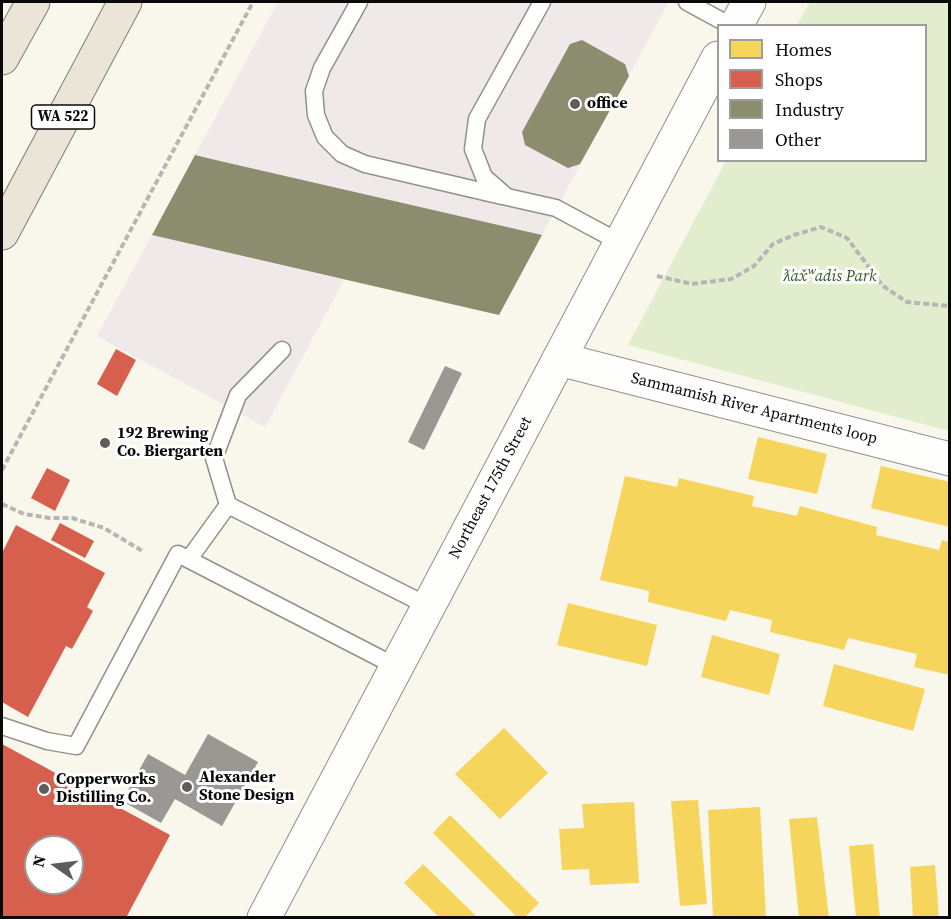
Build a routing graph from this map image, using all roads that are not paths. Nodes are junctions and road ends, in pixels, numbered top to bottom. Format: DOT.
graph roads {
  1 [pos="33,2"];
  2 [pos="125,2"];
  3 [pos="359,2"];
  4 [pos="542,2"];
  5 [pos="687,2"];
  6 [pos="749,2"];
  7 [pos="730,24"];
  8 [pos="735,24"];
  9 [pos="2,58"];
  10 [pos="717,60"];
  11 [pos="507,197"];
  12 [pos="2,233"];
  13 [pos="621,243"];
  14 [pos="282,350"];
  15 [pos="559,359"];
  16 [pos="950,459"];
  17 [pos="228,505"];
  18 [pos="189,559"];
  19 [pos="428,606"];
  20 [pos="397,667"];
  21 [pos="2,726"];
  22 [pos="264,918"];
  1 -- 9 [label="main road"];
  2 -- 12 [label="main road, WA 522"];
  3 -- 11 [label="lane"];
  4 -- 11 [label="lane"];
  5 -- 7 [label="lane"];
  6 -- 8 [label="street"];
  10 -- 13 [label="street, Northeast 175th Street"];
  11 -- 13 [label="lane"];
  13 -- 15 [label="street, Northeast 175th Street"];
  14 -- 17 [label="lane"];
  15 -- 16 [label="street, Sammamish River Apartments loop"];
  15 -- 19 [label="street, Northeast 175th Street"];
  17 -- 18 [label="lane"];
  17 -- 19 [label="lane"];
  18 -- 20 [label="lane"];
  18 -- 21 [label="lane"];
  19 -- 20 [label="street, Northeast 175th Street"];
  20 -- 22 [label="street, Northeast 175th Street"];
}
